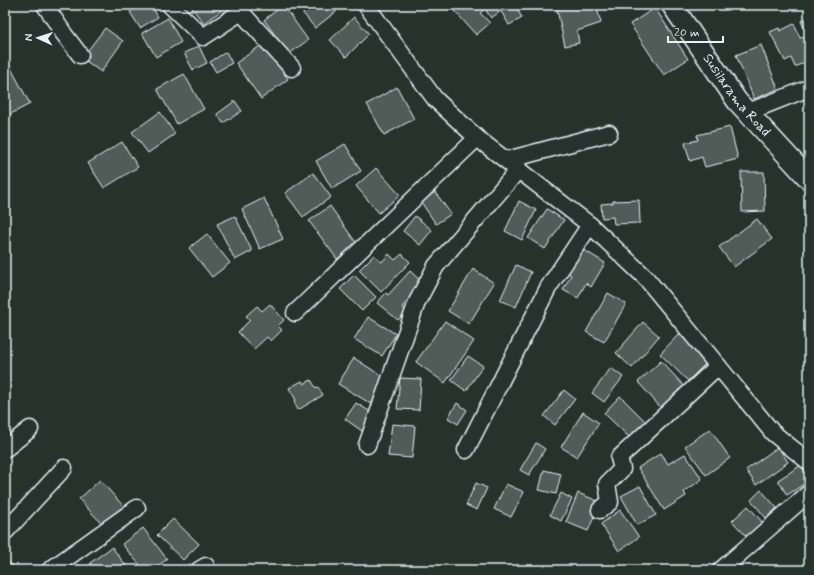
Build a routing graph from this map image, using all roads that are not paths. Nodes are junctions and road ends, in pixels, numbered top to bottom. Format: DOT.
graph roads {
  1 [pos="46,5"];
  2 [pos="170,5"];
  3 [pos="366,5"];
  4 [pos="679,7"];
  5 [pos="80,55"];
  6 [pos="292,68"];
  7 [pos="809,88"];
  8 [pos="748,112"];
  9 [pos="609,132"];
  10 [pos="478,138"];
  11 [pos="513,165"];
  12 [pos="809,179"];
  13 [pos="590,225"];
  14 [pos="295,313"];
  15 [pos="718,366"];
  16 [pos="30,429"];
  17 [pos="367,445"];
  18 [pos="5,449"];
  19 [pos="466,450"];
  20 [pos="809,462"];
  21 [pos="64,468"];
  22 [pos="809,493"];
  23 [pos="137,508"];
  24 [pos="600,510"];
  25 [pos="5,532"];
  26 [pos="50,570"];
  27 [pos="721,570"];
  1 -- 5 [label="street"];
  2 -- 6 [label="street"];
  3 -- 10 [label="street"];
  4 -- 8 [label="street, Susilarama Road"];
  7 -- 8 [label="street"];
  8 -- 12 [label="street, Susilarama Road"];
  9 -- 11 [label="street"];
  10 -- 11 [label="street"];
  10 -- 14 [label="street"];
  11 -- 13 [label="street"];
  11 -- 17 [label="street"];
  13 -- 15 [label="street"];
  13 -- 19 [label="street"];
  15 -- 20 [label="street"];
  15 -- 24 [label="street"];
  16 -- 18 [label="street"];
  21 -- 25 [label="street"];
  22 -- 27 [label="street"];
  23 -- 26 [label="street"];
}
